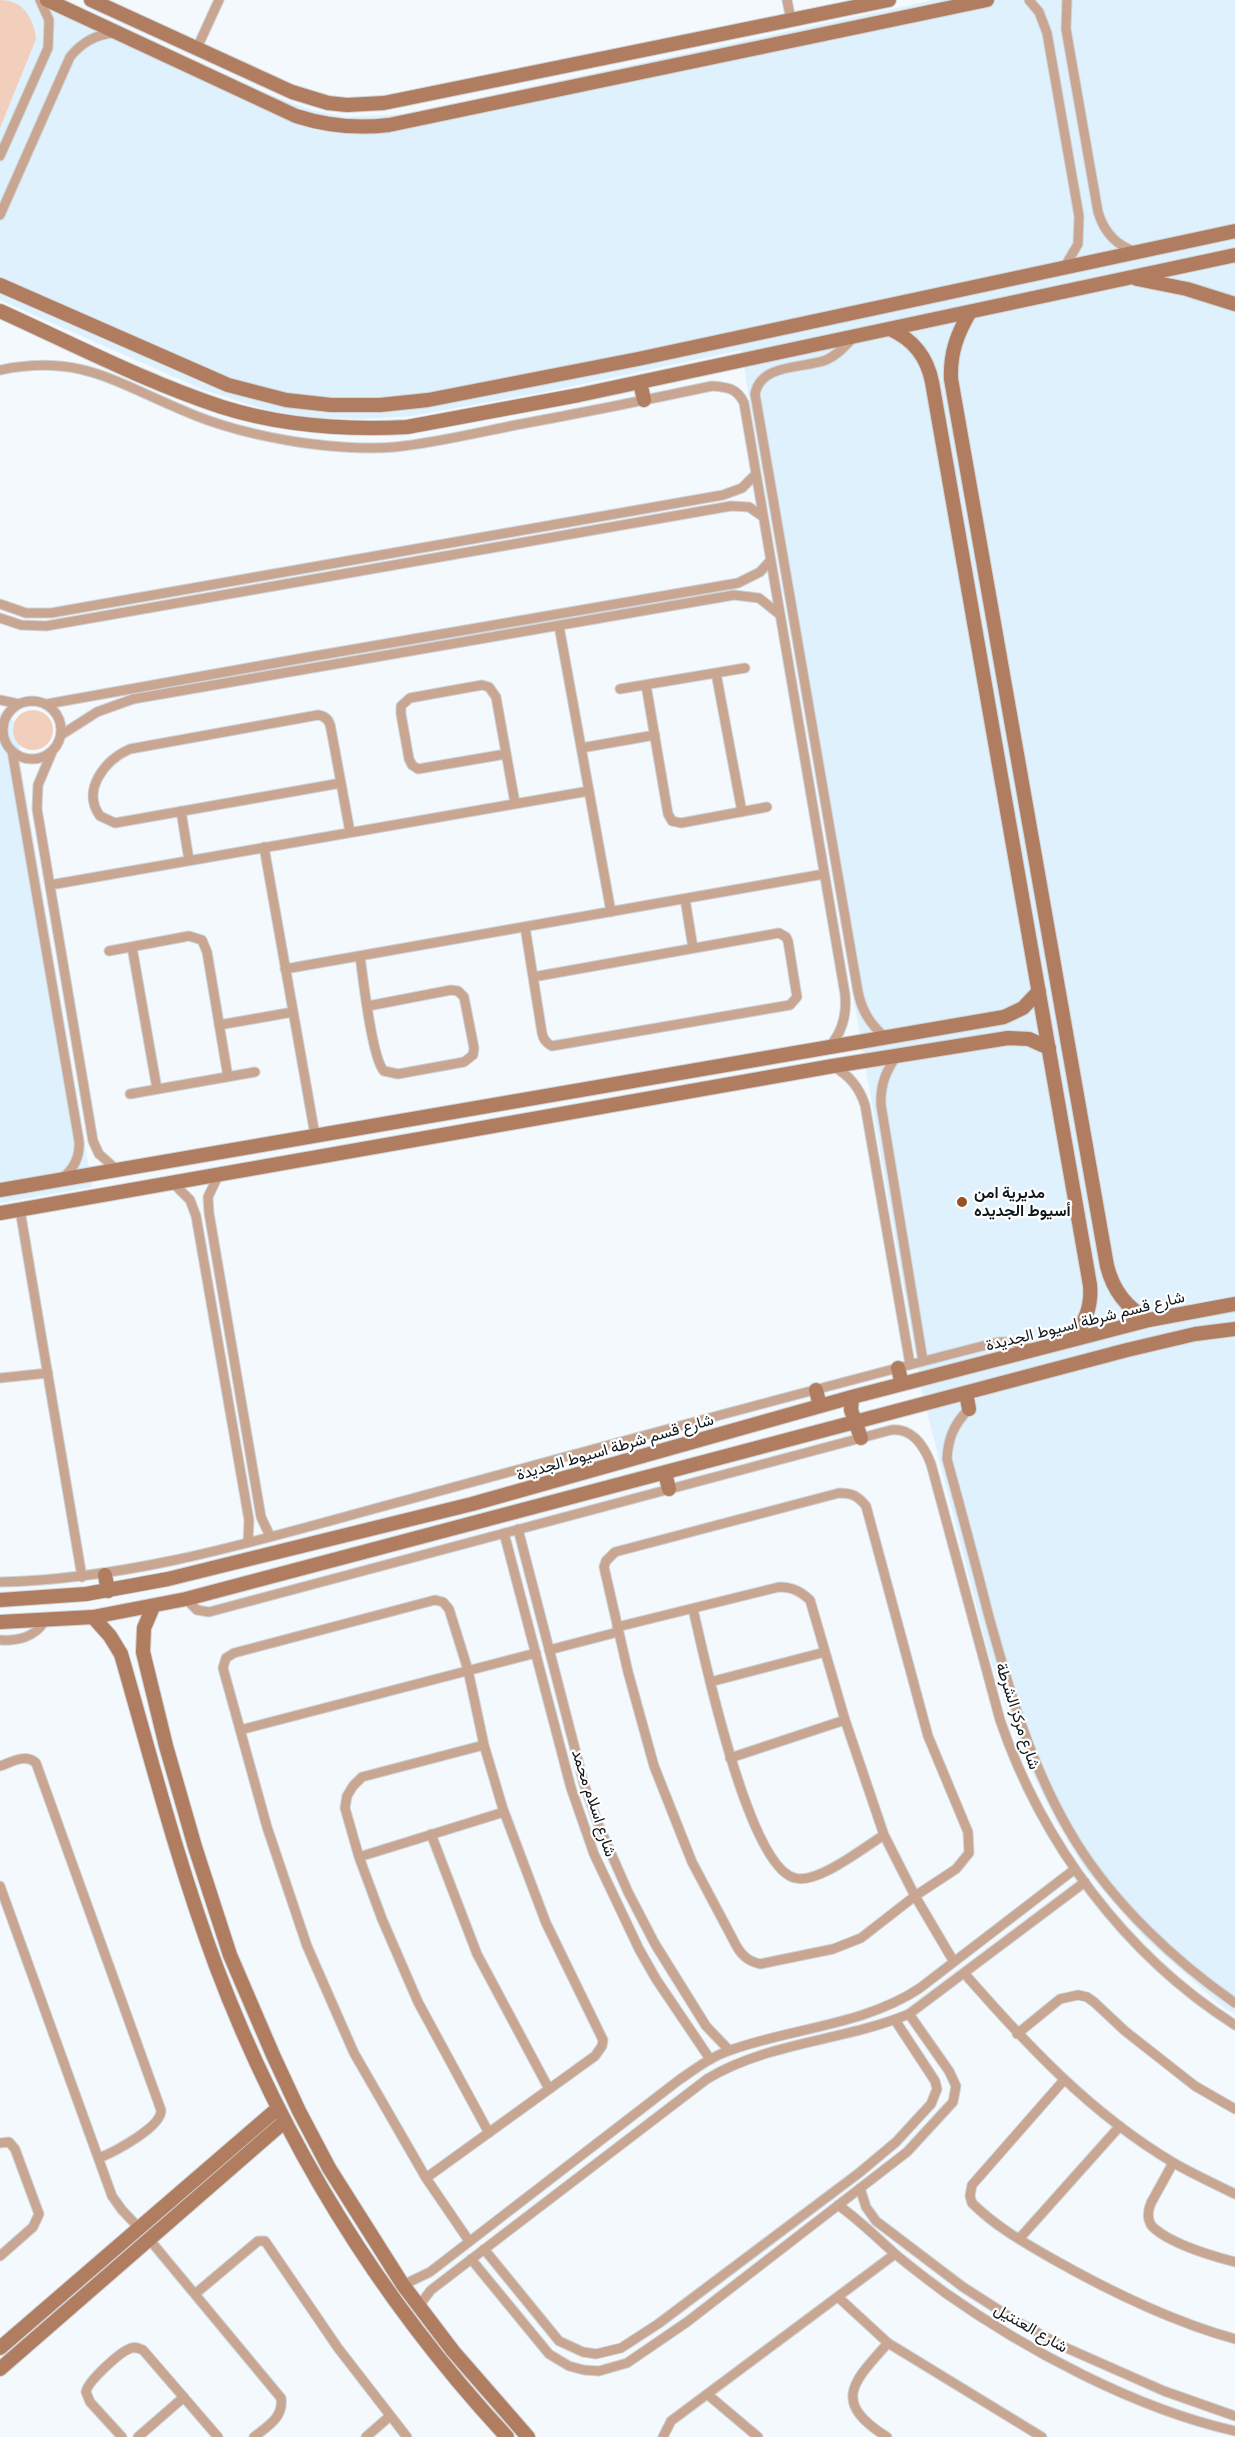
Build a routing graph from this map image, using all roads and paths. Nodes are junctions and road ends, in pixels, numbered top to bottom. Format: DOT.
graph roads {
  1 [pos="40,0"];
  2 [pos="47,0"];
  3 [pos="91,0"];
  4 [pos="219,0"];
  5 [pos="787,0"];
  6 [pos="889,0"];
  7 [pos="987,0"];
  8 [pos="1029,0"];
  9 [pos="1067,0"];
  10 [pos="969,2"];
  11 [pos="940,5"];
  12 [pos="791,20"];
  13 [pos="117,33"];
  14 [pos="679,43"];
  15 [pos="197,48"];
  16 [pos="683,64"];
  17 [pos="0,156"];
  18 [pos="0,215"];
  19 [pos="1235,231"];
  20 [pos="1139,253"];
  21 [pos="1235,255"];
  22 [pos="1064,268"];
  23 [pos="1129,278"];
  24 [pos="1,284"];
  25 [pos="1235,304"];
  26 [pos="0,311"];
  27 [pos="970,312"];
  28 [pos="852,314"];
  29 [pos="890,328"];
  30 [pos="856,336"];
  31 [pos="0,370"];
  32 [pos="574,371"];
  33 [pos="146,377"];
  34 [pos="640,382"];
  35 [pos="139,391"];
  36 [pos="579,395"];
  37 [pos="644,400"];
  38 [pos="755,401"];
  39 [pos="744,403"];
  40 [pos="755,475"];
  41 [pos="762,517"];
  42 [pos="430,546"];
  43 [pos="432,558"];
  44 [pos="770,561"];
  45 [pos="0,604"];
  46 [pos="616,604"];
  47 [pos="779,614"];
  48 [pos="618,616"];
  49 [pos="0,618"];
  50 [pos="559,626"];
  51 [pos="309,657"];
  52 [pos="745,668"];
  53 [pos="311,669"];
  54 [pos="716,673"];
  55 [pos="646,685"];
  56 [pos="620,690"];
  57 [pos="0,700"];
  58 [pos="19,704"];
  59 [pos="47,705"];
  60 [pos="811,721"];
  61 [pos="798,723"];
  62 [pos="2,730"];
  63 [pos="61,735"];
  64 [pos="655,735"];
  65 [pos="581,748"];
  66 [pos="12,751"];
  67 [pos="52,752"];
  68 [pos="506,754"];
  69 [pos="341,783"];
  70 [pos="589,790"];
  71 [pos="515,804"];
  72 [pos="767,807"];
  73 [pos="180,811"];
  74 [pos="742,812"];
  75 [pos="1028,813"];
  76 [pos="1008,817"];
  77 [pos="350,832"];
  78 [pos="264,847"];
  79 [pos="44,852"];
  80 [pos="30,854"];
  81 [pos="189,861"];
  82 [pos="824,874"];
  83 [pos="50,885"];
  84 [pos="685,899"];
  85 [pos="610,912"];
  86 [pos="525,927"];
  87 [pos="847,928"];
  88 [pos="834,930"];
  89 [pos="132,946"];
  90 [pos="693,948"];
  91 [pos="109,951"];
  92 [pos="360,956"];
  93 [pos="285,969"];
  94 [pos="533,977"];
  95 [pos="1039,991"];
  96 [pos="368,1006"];
  97 [pos="293,1012"];
  98 [pos="219,1024"];
  99 [pos="885,1037"];
  100 [pos="830,1046"];
  101 [pos="1049,1048"];
  102 [pos="897,1056"];
  103 [pos="80,1064"];
  104 [pos="66,1066"];
  105 [pos="833,1066"];
  106 [pos="255,1072"];
  107 [pos="684,1072"];
  108 [pos="228,1077"];
  109 [pos="157,1089"];
  110 [pos="687,1092"];
  111 [pos="130,1094"];
  112 [pos="315,1135"];
  113 [pos="283,1141"];
  114 [pos="288,1162"];
  115 [pos="116,1169"];
  116 [pos="219,1174"];
  117 [pos="61,1179"];
  118 [pos="173,1183"];
  119 [pos="0,1190"];
  120 [pos="20,1210"];
  121 [pos="0,1213"];
  122 [pos="1235,1304"];
  123 [pos="1149,1320"];
  124 [pos="1235,1329"];
  125 [pos="1071,1340"];
  126 [pos="1034,1350"];
  127 [pos="923,1361"];
  128 [pos="904,1366"];
  129 [pos="48,1373"];
  130 [pos="0,1378"];
  131 [pos="902,1384"];
  132 [pos="816,1390"];
  133 [pos="966,1393"];
  134 [pos="852,1397"];
  135 [pos="820,1407"];
  136 [pos="969,1409"];
  137 [pos="783,1417"];
  138 [pos="856,1423"];
  139 [pos="861,1438"];
  140 [pos="788,1440"];
  141 [pos="665,1473"];
  142 [pos="669,1489"];
  143 [pos="402,1523"];
  144 [pos="518,1529"];
  145 [pos="504,1533"];
  146 [pos="270,1536"];
  147 [pos="407,1541"];
  148 [pos="248,1542"];
  149 [pos="105,1575"];
  150 [pos="82,1577"];
  151 [pos="0,1582"];
  152 [pos="108,1591"];
  153 [pos="43,1598"];
  154 [pos="186,1599"];
  155 [pos="0,1600"];
  156 [pos="153,1606"];
  157 [pos="693,1609"];
  158 [pos="93,1617"];
  159 [pos="0,1622"];
  160 [pos="44,1622"];
  161 [pos="617,1630"];
  162 [pos="0,1640"];
  163 [pos="549,1650"];
  164 [pos="825,1652"];
  165 [pos="536,1653"];
  166 [pos="468,1670"];
  167 [pos="710,1682"];
  168 [pos="845,1720"];
  169 [pos="568,1721"];
  170 [pos="555,1725"];
  171 [pos="240,1730"];
  172 [pos="484,1745"];
  173 [pos="730,1758"];
  174 [pos="0,1766"];
  175 [pos="504,1812"];
  176 [pos="431,1834"];
  177 [pos="884,1835"];
  178 [pos="359,1857"];
  179 [pos="1075,1869"];
  180 [pos="1085,1882"];
  181 [pos="0,1886"];
  182 [pos="915,1896"];
  183 [pos="1120,1899"];
  184 [pos="1108,1911"];
  185 [pos="954,1962"];
  186 [pos="964,1973"];
  187 [pos="920,1988"];
  188 [pos="928,2000"];
  189 [pos="1235,2003"];
  190 [pos="909,2014"];
  191 [pos="895,2020"];
  192 [pos="1235,2025"];
  193 [pos="1017,2034"];
  194 [pos="753,2043"];
  195 [pos="270,2050"];
  196 [pos="729,2050"];
  197 [pos="757,2057"];
  198 [pos="254,2058"];
  199 [pos="710,2059"];
  200 [pos="1064,2080"];
  201 [pos="549,2089"];
  202 [pos="277,2109"];
  203 [pos="1235,2109"];
  204 [pos="284,2122"];
  205 [pos="1120,2126"];
  206 [pos="489,2133"];
  207 [pos="0,2143"];
  208 [pos="99,2158"];
  209 [pos="1173,2163"];
  210 [pos="859,2173"];
  211 [pos="426,2178"];
  212 [pos="863,2186"];
  213 [pos="1235,2194"];
  214 [pos="838,2205"];
  215 [pos="139,2228"];
  216 [pos="149,2239"];
  217 [pos="1018,2239"];
  218 [pos="470,2241"];
  219 [pos="484,2249"];
  220 [pos="895,2254"];
  221 [pos="0,2256"];
  222 [pos="471,2259"];
  223 [pos="1235,2262"];
  224 [pos="87,2273"];
  225 [pos="97,2284"];
  226 [pos="403,2286"];
  227 [pos="195,2294"];
  228 [pos="838,2297"];
  229 [pos="418,2307"];
  230 [pos="1235,2339"];
  231 [pos="888,2343"];
  232 [pos="0,2348"];
  233 [pos="0,2369"];
  234 [pos="707,2394"];
  235 [pos="184,2397"];
  236 [pos="390,2416"];
  237 [pos="1235,2416"];
  238 [pos="1235,2431"];
  239 [pos="122,2437"];
  240 [pos="138,2437"];
  241 [pos="218,2437"];
  242 [pos="254,2437"];
  243 [pos="366,2437"];
  244 [pos="407,2437"];
  245 [pos="507,2437"];
  246 [pos="528,2437"];
  247 [pos="663,2437"];
  248 [pos="758,2437"];
  249 [pos="887,2437"];
  250 [pos="1042,2437"];
  1 -- 17 [label="street"];
  2 -- 13 [label="street"];
  3 -- 15 [label="street"];
  4 -- 15 [label="street"];
  5 -- 12 [label="street"];
  6 -- 12 [label="street"];
  7 -- 10 [label="street"];
  8 -- 22 [label="street"];
  9 -- 20 [label="street"];
  10 -- 11 [label="street"];
  11 -- 16 [label="street"];
  12 -- 14 [label="street"];
  13 -- 16 [label="street"];
  13 -- 18 [label="street"];
  14 -- 15 [label="street"];
  14 -- 16 [label="street"];
  19 -- 20 [label="street"];
  20 -- 22 [label="street"];
  21 -- 23 [label="street"];
  22 -- 28 [label="street"];
  23 -- 25 [label="street"];
  23 -- 27 [label="street"];
  24 -- 32 [label="street"];
  26 -- 33 [label="street"];
  27 -- 29 [label="street"];
  27 -- 75 [label="street"];
  28 -- 30 [label="street"];
  28 -- 32 [label="street"];
  29 -- 30 [label="street"];
  29 -- 76 [label="street"];
  30 -- 34 [label="street"];
  30 -- 38 [label="street"];
  31 -- 35 [label="street"];
  32 -- 36 [label="street"];
  33 -- 35 [label="street"];
  33 -- 36 [label="street"];
  34 -- 36 [label="street"];
  34 -- 37 [label="street"];
  35 -- 37 [label="street"];
  37 -- 39 [label="street"];
  38 -- 39 [label="street"];
  38 -- 60 [label="street"];
  39 -- 40 [label="street"];
  40 -- 41 [label="street"];
  40 -- 42 [label="street"];
  41 -- 43 [label="street"];
  41 -- 44 [label="street"];
  42 -- 43 [label="street"];
  42 -- 45 [label="street"];
  43 -- 49 [label="street"];
  44 -- 46 [label="street"];
  44 -- 47 [label="street"];
  46 -- 48 [label="street"];
  46 -- 51 [label="street"];
  47 -- 48 [label="street"];
  47 -- 61 [label="street"];
  48 -- 50 [label="street"];
  50 -- 53 [label="street"];
  50 -- 65 [label="street"];
  51 -- 53 [label="street"];
  51 -- 59 [label="street"];
  52 -- 54 [label="street"];
  53 -- 63 [label="street"];
  54 -- 55 [label="street"];
  54 -- 74 [label="street"];
  55 -- 56 [label="street"];
  55 -- 64 [label="street"];
  57 -- 58 [label="street"];
  58 -- 59 [label="street"];
  58 -- 62 [label="street"];
  59 -- 63 [label="street"];
  60 -- 61 [label="street"];
  60 -- 87 [label="street"];
  61 -- 82 [label="street"];
  62 -- 66 [label="street"];
  63 -- 67 [label="street"];
  64 -- 65 [label="street"];
  64 -- 74 [label="street"];
  65 -- 70 [label="street"];
  66 -- 67 [label="street"];
  66 -- 80 [label="street"];
  67 -- 79 [label="street"];
  68 -- 68 [label="street"];
  68 -- 71 [label="street"];
  69 -- 73 [label="street"];
  69 -- 73 [label="street"];
  69 -- 77 [label="street"];
  70 -- 71 [label="street"];
  70 -- 85 [label="street"];
  71 -- 77 [label="street"];
  72 -- 74 [label="street"];
  73 -- 81 [label="street"];
  75 -- 76 [label="street"];
  75 -- 123 [label="street"];
  76 -- 95 [label="street"];
  77 -- 78 [label="street"];
  78 -- 81 [label="street"];
  78 -- 93 [label="street"];
  79 -- 80 [label="street"];
  79 -- 83 [label="street"];
  80 -- 104 [label="street"];
  81 -- 83 [label="street"];
  82 -- 84 [label="street"];
  82 -- 88 [label="street"];
  83 -- 103 [label="street"];
  84 -- 85 [label="street"];
  84 -- 90 [label="street"];
  85 -- 86 [label="street"];
  86 -- 92 [label="street"];
  86 -- 94 [label="street"];
  87 -- 88 [label="street"];
  87 -- 99 [label="street"];
  88 -- 100 [label="street"];
  89 -- 91 [label="street"];
  89 -- 98 [label="street"];
  89 -- 109 [label="street"];
  90 -- 94 [label="street"];
  90 -- 94 [label="street"];
  92 -- 93 [label="street"];
  92 -- 96 [label="street"];
  93 -- 97 [label="street"];
  95 -- 99 [label="street"];
  95 -- 101 [label="street"];
  96 -- 96 [label="street"];
  97 -- 98 [label="street"];
  97 -- 112 [label="street"];
  98 -- 108 [label="street"];
  99 -- 100 [label="street"];
  100 -- 107 [label="street"];
  101 -- 102 [label="street"];
  101 -- 125 [label="street"];
  102 -- 105 [label="street"];
  102 -- 127 [label="street"];
  103 -- 104 [label="street"];
  103 -- 115 [label="street"];
  104 -- 117 [label="street"];
  105 -- 110 [label="street"];
  105 -- 128 [label="street"];
  106 -- 108 [label="street"];
  107 -- 110 [label="street"];
  107 -- 112 [label="street"];
  108 -- 109 [label="street"];
  109 -- 111 [label="street"];
  110 -- 114 [label="street"];
  112 -- 113 [label="street"];
  113 -- 114 [label="street"];
  113 -- 115 [label="street"];
  114 -- 116 [label="street"];
  115 -- 117 [label="street"];
  116 -- 118 [label="street"];
  116 -- 146 [label="street"];
  117 -- 119 [label="street"];
  118 -- 120 [label="street"];
  118 -- 148 [label="street"];
  120 -- 121 [label="street"];
  120 -- 129 [label="street"];
  122 -- 123 [label="street, شارع قسم شرطة اسيوط الجديدة"];
  123 -- 125 [label="street, شارع قسم شرطة اسيوط الجديدة"];
  124 -- 133 [label="street"];
  125 -- 126 [label="street, شارع قسم شرطة اسيوط الجديدة"];
  126 -- 127 [label="street"];
  126 -- 131 [label="street, شارع قسم شرطة اسيوط الجديدة"];
  127 -- 128 [label="street"];
  128 -- 131 [label="street"];
  128 -- 132 [label="street"];
  129 -- 130 [label="street"];
  129 -- 150 [label="street"];
  131 -- 134 [label="street, شارع قسم شرطة اسيوط الجديدة"];
  132 -- 135 [label="street"];
  132 -- 146 [label="street"];
  133 -- 136 [label="street"];
  133 -- 138 [label="street"];
  134 -- 135 [label="street, شارع قسم شرطة اسيوط الجديدة"];
  134 -- 138 [label="street"];
  135 -- 137 [label="street, شارع قسم شرطة اسيوط الجديدة"];
  136 -- 183 [label="street, شارع مركز الشرطة"];
  137 -- 140 [label="street"];
  137 -- 143 [label="street, شارع قسم شرطة اسيوط الجديدة"];
  138 -- 139 [label="street"];
  138 -- 140 [label="street"];
  139 -- 142 [label="street"];
  139 -- 179 [label="street, شارع مركز الشرطة"];
  140 -- 141 [label="street"];
  141 -- 142 [label="street"];
  141 -- 147 [label="street"];
  142 -- 144 [label="street"];
  143 -- 147 [label="street"];
  143 -- 152 [label="street, شارع قسم شرطة اسيوط الجديدة"];
  144 -- 145 [label="street"];
  144 -- 163 [label="street, شارع اسلام محمد"];
  145 -- 154 [label="street"];
  145 -- 165 [label="street, شارع اسلام محمد"];
  146 -- 148 [label="street"];
  147 -- 154 [label="street"];
  148 -- 149 [label="street"];
  149 -- 150 [label="street"];
  149 -- 152 [label="street"];
  150 -- 151 [label="street"];
  152 -- 153 [label="street, شارع قسم شرطة اسيوط الجديدة"];
  153 -- 155 [label="street, شارع قسم شرطة اسيوط الجديدة"];
  153 -- 160 [label="street"];
  154 -- 156 [label="street"];
  156 -- 158 [label="street"];
  156 -- 195 [label="street"];
  157 -- 161 [label="street"];
  157 -- 164 [label="street"];
  157 -- 167 [label="street"];
  158 -- 160 [label="street"];
  158 -- 198 [label="street"];
  159 -- 160 [label="street"];
  160 -- 162 [label="street"];
  161 -- 163 [label="street"];
  161 -- 182 [label="street"];
  161 -- 182 [label="street"];
  163 -- 169 [label="street, شارع اسلام محمد"];
  164 -- 167 [label="street"];
  164 -- 168 [label="street"];
  165 -- 166 [label="street"];
  165 -- 170 [label="street, شارع اسلام محمد"];
  166 -- 171 [label="street"];
  166 -- 171 [label="street"];
  166 -- 172 [label="street"];
  167 -- 173 [label="street"];
  168 -- 173 [label="street"];
  168 -- 177 [label="street"];
  169 -- 170 [label="street"];
  169 -- 196 [label="street, شارع اسلام محمد"];
  170 -- 199 [label="street, شارع اسلام محمد"];
  171 -- 211 [label="street"];
  172 -- 175 [label="street"];
  172 -- 178 [label="street"];
  173 -- 177 [label="street"];
  174 -- 208 [label="street"];
  175 -- 176 [label="street"];
  175 -- 201 [label="street"];
  176 -- 178 [label="street"];
  176 -- 201 [label="street"];
  177 -- 182 [label="street"];
  178 -- 206 [label="street"];
  179 -- 180 [label="street, شارع مركز الشرطة"];
  179 -- 185 [label="street"];
  180 -- 184 [label="street, شارع مركز الشرطة"];
  180 -- 186 [label="street"];
  181 -- 208 [label="street"];
  182 -- 185 [label="street"];
  183 -- 184 [label="street"];
  183 -- 189 [label="street, شارع مركز الشرطة"];
  184 -- 192 [label="street, شارع مركز الشرطة"];
  185 -- 187 [label="street"];
  186 -- 188 [label="street"];
  186 -- 193 [label="street"];
  187 -- 188 [label="street"];
  187 -- 194 [label="street"];
  188 -- 190 [label="street"];
  190 -- 191 [label="street"];
  190 -- 212 [label="street"];
  191 -- 197 [label="street"];
  191 -- 210 [label="street"];
  193 -- 200 [label="street"];
  193 -- 203 [label="street"];
  194 -- 196 [label="street"];
  194 -- 197 [label="street"];
  195 -- 198 [label="street"];
  195 -- 226 [label="street"];
  196 -- 199 [label="street"];
  197 -- 219 [label="street"];
  198 -- 202 [label="street"];
  199 -- 218 [label="street"];
  200 -- 205 [label="street"];
  200 -- 217 [label="street"];
  201 -- 206 [label="street"];
  202 -- 204 [label="street"];
  202 -- 215 [label="street"];
  204 -- 216 [label="street"];
  204 -- 245 [label="street"];
  205 -- 209 [label="street"];
  205 -- 217 [label="street"];
  206 -- 211 [label="street"];
  207 -- 221 [label="street"];
  208 -- 215 [label="street"];
  209 -- 213 [label="street"];
  209 -- 223 [label="street"];
  210 -- 212 [label="street, شارع العنتيل"];
  210 -- 219 [label="street"];
  211 -- 218 [label="street"];
  212 -- 214 [label="street"];
  212 -- 237 [label="street, شارع العنتيل"];
  214 -- 220 [label="street, شارع العنتيل"];
  214 -- 222 [label="street"];
  215 -- 224 [label="street"];
  216 -- 225 [label="street"];
  216 -- 227 [label="street"];
  217 -- 230 [label="street"];
  218 -- 226 [label="street"];
  219 -- 222 [label="street"];
  220 -- 228 [label="street"];
  220 -- 238 [label="street, شارع العنتيل"];
  222 -- 229 [label="street"];
  224 -- 225 [label="street"];
  224 -- 232 [label="street"];
  225 -- 233 [label="street"];
  226 -- 229 [label="street"];
  227 -- 236 [label="street"];
  227 -- 242 [label="street"];
  228 -- 231 [label="street"];
  228 -- 234 [label="street"];
  229 -- 246 [label="street"];
  231 -- 249 [label="street"];
  231 -- 250 [label="street"];
  234 -- 247 [label="street"];
  234 -- 248 [label="street"];
  235 -- 239 [label="street"];
  235 -- 240 [label="street"];
  235 -- 241 [label="street"];
  236 -- 243 [label="street"];
  236 -- 244 [label="street"];
}
